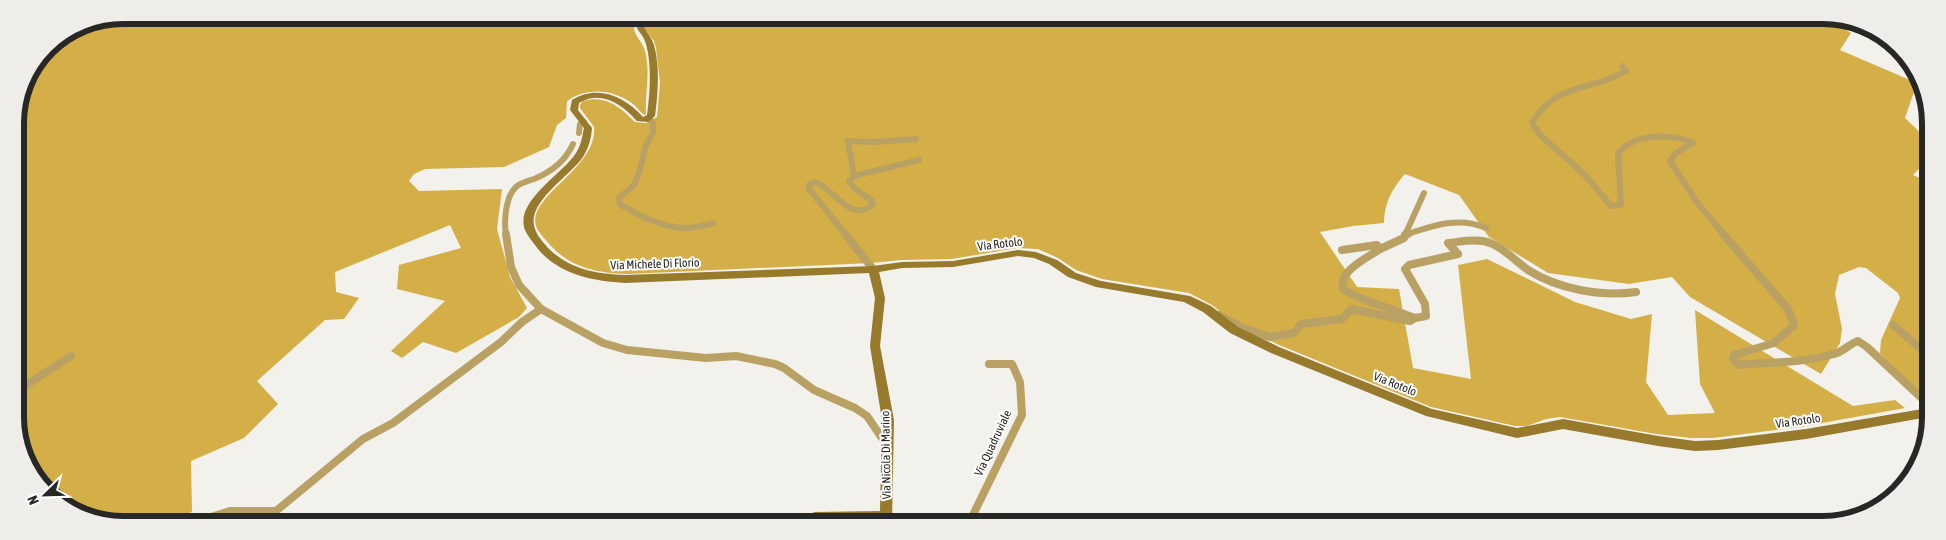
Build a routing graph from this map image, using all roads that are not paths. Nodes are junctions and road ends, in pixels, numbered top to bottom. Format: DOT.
graph roads {
  1 [pos="640,24"];
  2 [pos="1622,66"];
  3 [pos="649,118"];
  4 [pos="584,122"];
  5 [pos="579,132"];
  6 [pos="916,139"];
  7 [pos="573,144"];
  8 [pos="919,160"];
  9 [pos="854,176"];
  10 [pos="1424,193"];
  11 [pos="713,223"];
  12 [pos="1486,228"];
  13 [pos="1405,235"];
  14 [pos="1380,249"];
  15 [pos="1342,250"];
  16 [pos="873,268"];
  17 [pos="1636,292"];
  18 [pos="541,309"];
  19 [pos="1214,314"];
  20 [pos="1416,318"];
  21 [pos="1893,325"];
  22 [pos="1922,350"];
  23 [pos="72,356"];
  24 [pos="989,364"];
  25 [pos="24,387"];
  26 [pos="1922,398"];
  27 [pos="1922,413"];
  28 [pos="888,448"];
  29 [pos="276,511"];
  30 [pos="214,516"];
  31 [pos="276,516"];
  32 [pos="886,516"];
  33 [pos="972,516"];
  1 -- 3 [label="street"];
  2 -- 26 [label="street"];
  3 -- 4 [label="street, Via Michele Di Florio"];
  3 -- 11 [label="street"];
  4 -- 5 [label="street"];
  4 -- 16 [label="street, Via Michele Di Florio"];
  6 -- 9 [label="street"];
  7 -- 18 [label="street"];
  8 -- 9 [label="street"];
  9 -- 16 [label="street"];
  10 -- 13 [label="street"];
  12 -- 13 [label="street"];
  13 -- 14 [label="street"];
  14 -- 15 [label="street"];
  14 -- 20 [label="street"];
  16 -- 19 [label="street, Via Rotolo"];
  16 -- 28 [label="street, Via Nicola Di Marino"];
  17 -- 20 [label="street"];
  18 -- 28 [label="street"];
  18 -- 29 [label="street"];
  19 -- 20 [label="street"];
  19 -- 27 [label="street, Via Rotolo"];
  21 -- 22 [label="street"];
  23 -- 25 [label="street"];
  24 -- 33 [label="street, Via Quadruviale"];
  28 -- 32 [label="street, Via Nicola Di Marino"];
  29 -- 30 [label="street"];
  29 -- 31 [label="street"];
}
